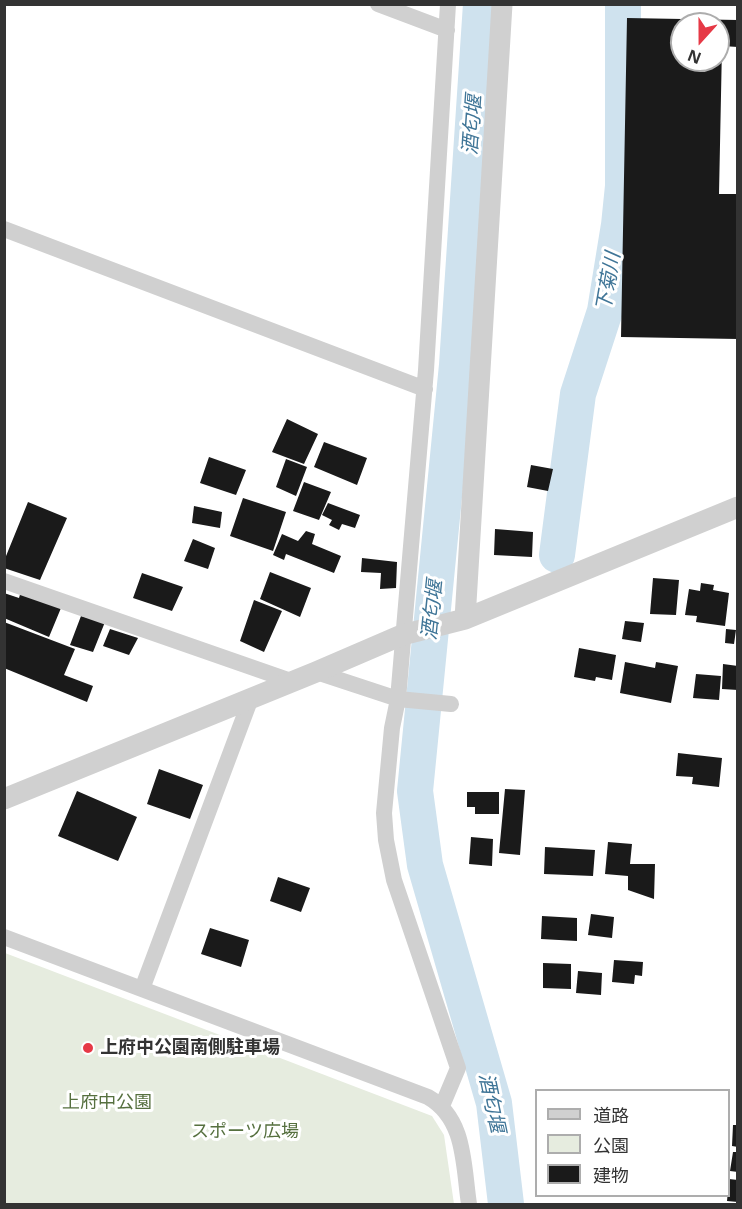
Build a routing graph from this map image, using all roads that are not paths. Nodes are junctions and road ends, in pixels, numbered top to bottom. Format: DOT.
graph roads {
  1 [pos="378,4"];
  2 [pos="448,4"];
  3 [pos="502,4"];
  4 [pos="447,30"];
  5 [pos="5,231"];
  6 [pos="425,389"];
  7 [pos="738,507"];
  8 [pos="4,580"];
  9 [pos="464,619"];
  10 [pos="403,634"];
  11 [pos="316,672"];
  12 [pos="291,681"];
  13 [pos="251,698"];
  14 [pos="398,699"];
  15 [pos="451,704"];
  16 [pos="4,799"];
  17 [pos="4,937"];
  18 [pos="142,988"];
  19 [pos="442,1106"];
  20 [pos="469,1204"];
  1 -- 4 [label="street"];
  2 -- 4 [label="street"];
  3 -- 9 [label="street"];
  4 -- 6 [label="street"];
  5 -- 6 [label="street"];
  6 -- 10 [label="street"];
  7 -- 9 [label="street"];
  8 -- 12 [label="street"];
  9 -- 10 [label="street"];
  10 -- 11 [label="street"];
  10 -- 14 [label="street"];
  11 -- 12 [label="street"];
  11 -- 14 [label="street"];
  12 -- 13 [label="street"];
  13 -- 16 [label="street"];
  13 -- 18 [label="street"];
  14 -- 15 [label="street"];
  14 -- 19 [label="street"];
  17 -- 18 [label="street"];
  18 -- 19 [label="street"];
  19 -- 20 [label="street"];
}
